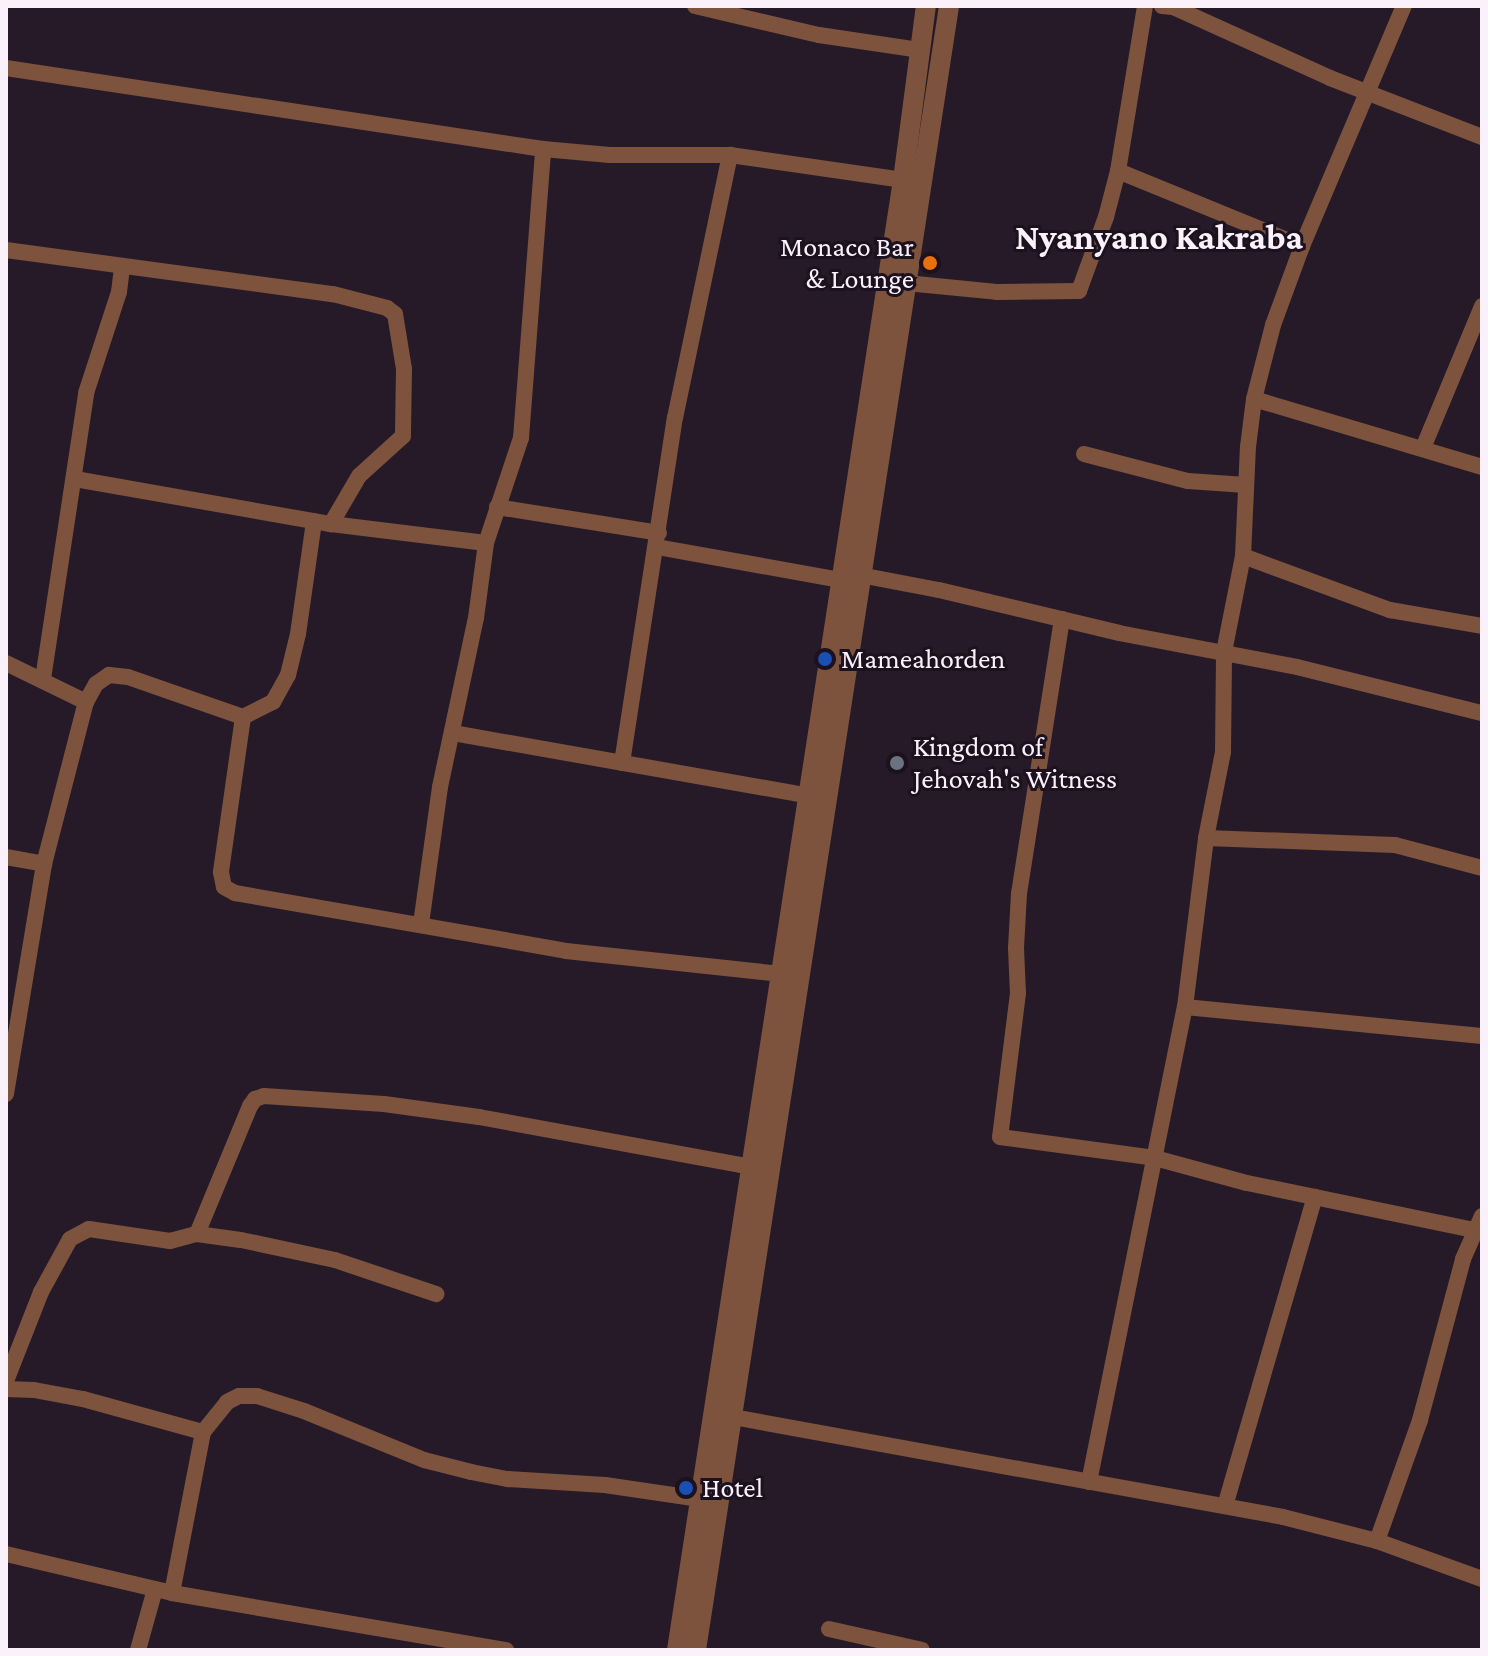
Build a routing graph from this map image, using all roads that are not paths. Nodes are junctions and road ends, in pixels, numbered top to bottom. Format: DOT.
graph roads {
  1 [pos="695,6"];
  2 [pos="926,6"];
  3 [pos="949,6"];
  4 [pos="1145,6"];
  5 [pos="1162,6"];
  6 [pos="1404,6"];
  7 [pos="758,14"];
  8 [pos="919,50"];
  9 [pos="6,68"];
  10 [pos="1367,89"];
  11 [pos="1482,137"];
  12 [pos="543,149"];
  13 [pos="730,155"];
  14 [pos="1118,171"];
  15 [pos="903,180"];
  16 [pos="1302,246"];
  17 [pos="6,250"];
  18 [pos="122,266"];
  19 [pos="906,283"];
  20 [pos="1482,306"];
  21 [pos="1254,399"];
  22 [pos="1423,448"];
  23 [pos="1084,454"];
  24 [pos="1482,467"];
  25 [pos="75,479"];
  26 [pos="1246,485"];
  27 [pos="497,507"];
  28 [pos="314,521"];
  29 [pos="331,524"];
  30 [pos="658,540"];
  31 [pos="486,543"];
  32 [pos="1243,556"];
  33 [pos="851,577"];
  34 [pos="1062,619"];
  35 [pos="1482,626"];
  36 [pos="1224,652"];
  37 [pos="6,663"];
  38 [pos="43,679"];
  39 [pos="86,702"];
  40 [pos="1482,713"];
  41 [pos="243,717"];
  42 [pos="453,733"];
  43 [pos="622,763"];
  44 [pos="809,796"];
  45 [pos="1206,838"];
  46 [pos="6,857"];
  47 [pos="44,864"];
  48 [pos="1482,868"];
  49 [pos="421,924"];
  50 [pos="782,974"];
  51 [pos="21,1003"];
  52 [pos="1185,1007"];
  53 [pos="6,1015"];
  54 [pos="1482,1036"];
  55 [pos="10,1037"];
  56 [pos="6,1094"];
  57 [pos="1155,1158"];
  58 [pos="752,1167"];
  59 [pos="1315,1197"];
  60 [pos="1478,1223"];
  61 [pos="197,1234"];
  62 [pos="436,1294"];
  63 [pos="6,1381"];
  64 [pos="6,1389"];
  65 [pos="713,1413"];
  66 [pos="734,1418"];
  67 [pos="203,1432"];
  68 [pos="1089,1482"];
  69 [pos="700,1499"];
  70 [pos="1225,1506"];
  71 [pos="1377,1541"];
  72 [pos="6,1554"];
  73 [pos="1482,1579"];
  74 [pos="155,1589"];
  75 [pos="172,1593"];
  76 [pos="829,1629"];
  77 [pos="495,1648"];
  78 [pos="138,1650"];
  79 [pos="677,1650"];
  80 [pos="696,1650"];
  81 [pos="922,1650"];
  1 -- 7 [label="street"];
  2 -- 8 [label="street"];
  3 -- 19 [label="street"];
  4 -- 14 [label="street"];
  5 -- 10 [label="street"];
  6 -- 10 [label="street"];
  7 -- 8 [label="street"];
  8 -- 15 [label="street"];
  9 -- 12 [label="street"];
  10 -- 11 [label="street"];
  10 -- 16 [label="street"];
  12 -- 13 [label="street"];
  12 -- 27 [label="street"];
  13 -- 15 [label="street"];
  13 -- 30 [label="street"];
  14 -- 16 [label="street"];
  14 -- 19 [label="street"];
  15 -- 33 [label="street"];
  16 -- 21 [label="street"];
  17 -- 18 [label="street"];
  18 -- 25 [label="street"];
  18 -- 29 [label="street"];
  19 -- 33 [label="street"];
  20 -- 22 [label="street"];
  21 -- 22 [label="street"];
  21 -- 26 [label="street"];
  22 -- 24 [label="street"];
  23 -- 26 [label="street"];
  25 -- 28 [label="street"];
  25 -- 38 [label="street"];
  26 -- 32 [label="street"];
  27 -- 30 [label="street"];
  27 -- 31 [label="street"];
  28 -- 29 [label="street"];
  28 -- 41 [label="street"];
  29 -- 31 [label="street"];
  30 -- 33 [label="street"];
  30 -- 43 [label="street"];
  31 -- 42 [label="street"];
  32 -- 35 [label="street"];
  32 -- 36 [label="street"];
  33 -- 34 [label="street"];
  33 -- 44 [label="street"];
  33 -- 66 [label="street"];
  34 -- 36 [label="street"];
  34 -- 57 [label="street"];
  36 -- 40 [label="street"];
  36 -- 45 [label="street"];
  37 -- 38 [label="street"];
  38 -- 39 [label="street"];
  39 -- 41 [label="street"];
  39 -- 47 [label="street"];
  41 -- 49 [label="street"];
  42 -- 43 [label="street"];
  42 -- 49 [label="street"];
  43 -- 44 [label="street"];
  44 -- 50 [label="street"];
  45 -- 48 [label="street"];
  45 -- 52 [label="street"];
  46 -- 47 [label="street"];
  47 -- 51 [label="street"];
  49 -- 50 [label="street"];
  50 -- 58 [label="street"];
  51 -- 53 [label="street"];
  51 -- 55 [label="street"];
  52 -- 54 [label="street"];
  52 -- 57 [label="street"];
  55 -- 56 [label="street"];
  57 -- 59 [label="street"];
  57 -- 68 [label="street"];
  58 -- 61 [label="street"];
  58 -- 65 [label="street"];
  59 -- 60 [label="street"];
  59 -- 70 [label="street"];
  60 -- 71 [label="street"];
  61 -- 62 [label="street"];
  61 -- 63 [label="street"];
  64 -- 67 [label="street"];
  65 -- 66 [label="street"];
  65 -- 69 [label="street"];
  66 -- 68 [label="street"];
  66 -- 80 [label="street"];
  67 -- 69 [label="street"];
  67 -- 75 [label="street"];
  68 -- 70 [label="street"];
  69 -- 79 [label="street"];
  70 -- 71 [label="street"];
  71 -- 73 [label="street"];
  72 -- 74 [label="street"];
  74 -- 75 [label="street"];
  74 -- 78 [label="street"];
  75 -- 77 [label="street"];
  76 -- 81 [label="street"];
}
